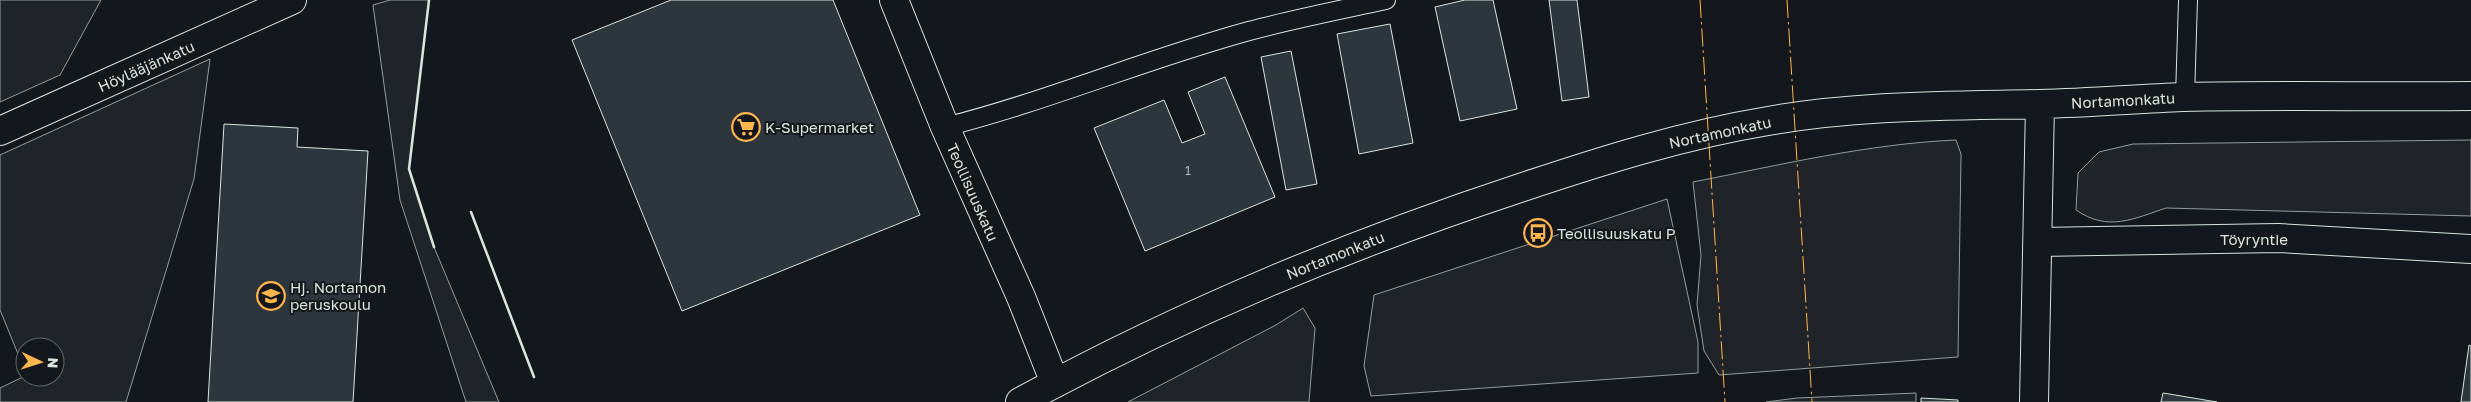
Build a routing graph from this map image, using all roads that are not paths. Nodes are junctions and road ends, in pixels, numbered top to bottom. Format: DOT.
graph roads {
  1 [pos="292,0"];
  2 [pos="894,0"];
  3 [pos="1386,0"];
  4 [pos="2188,0"];
  5 [pos="2471,96"];
  6 [pos="2185,97"];
  7 [pos="2040,104"];
  8 [pos="945,127"];
  9 [pos="0,131"];
  10 [pos="2038,242"];
  11 [pos="2471,249"];
  12 [pos="1055,383"];
  13 [pos="1020,402"];
  14 [pos="2034,402"];
  1 -- 9 [label="main road, Höylääjänkatu"];
  2 -- 8 [label="main road, Teollisuuskatu"];
  3 -- 8 [label="lane"];
  4 -- 6 [label="lane"];
  5 -- 6 [label="main road, Nortamonkatu"];
  6 -- 7 [label="main road, Nortamonkatu"];
  7 -- 10 [label="main road"];
  7 -- 12 [label="main road, Nortamonkatu"];
  8 -- 12 [label="main road, Teollisuuskatu"];
  10 -- 11 [label="main road, Töyryntie"];
  10 -- 14 [label="main road"];
  12 -- 13 [label="main road, Nortamonkatu"];
}
